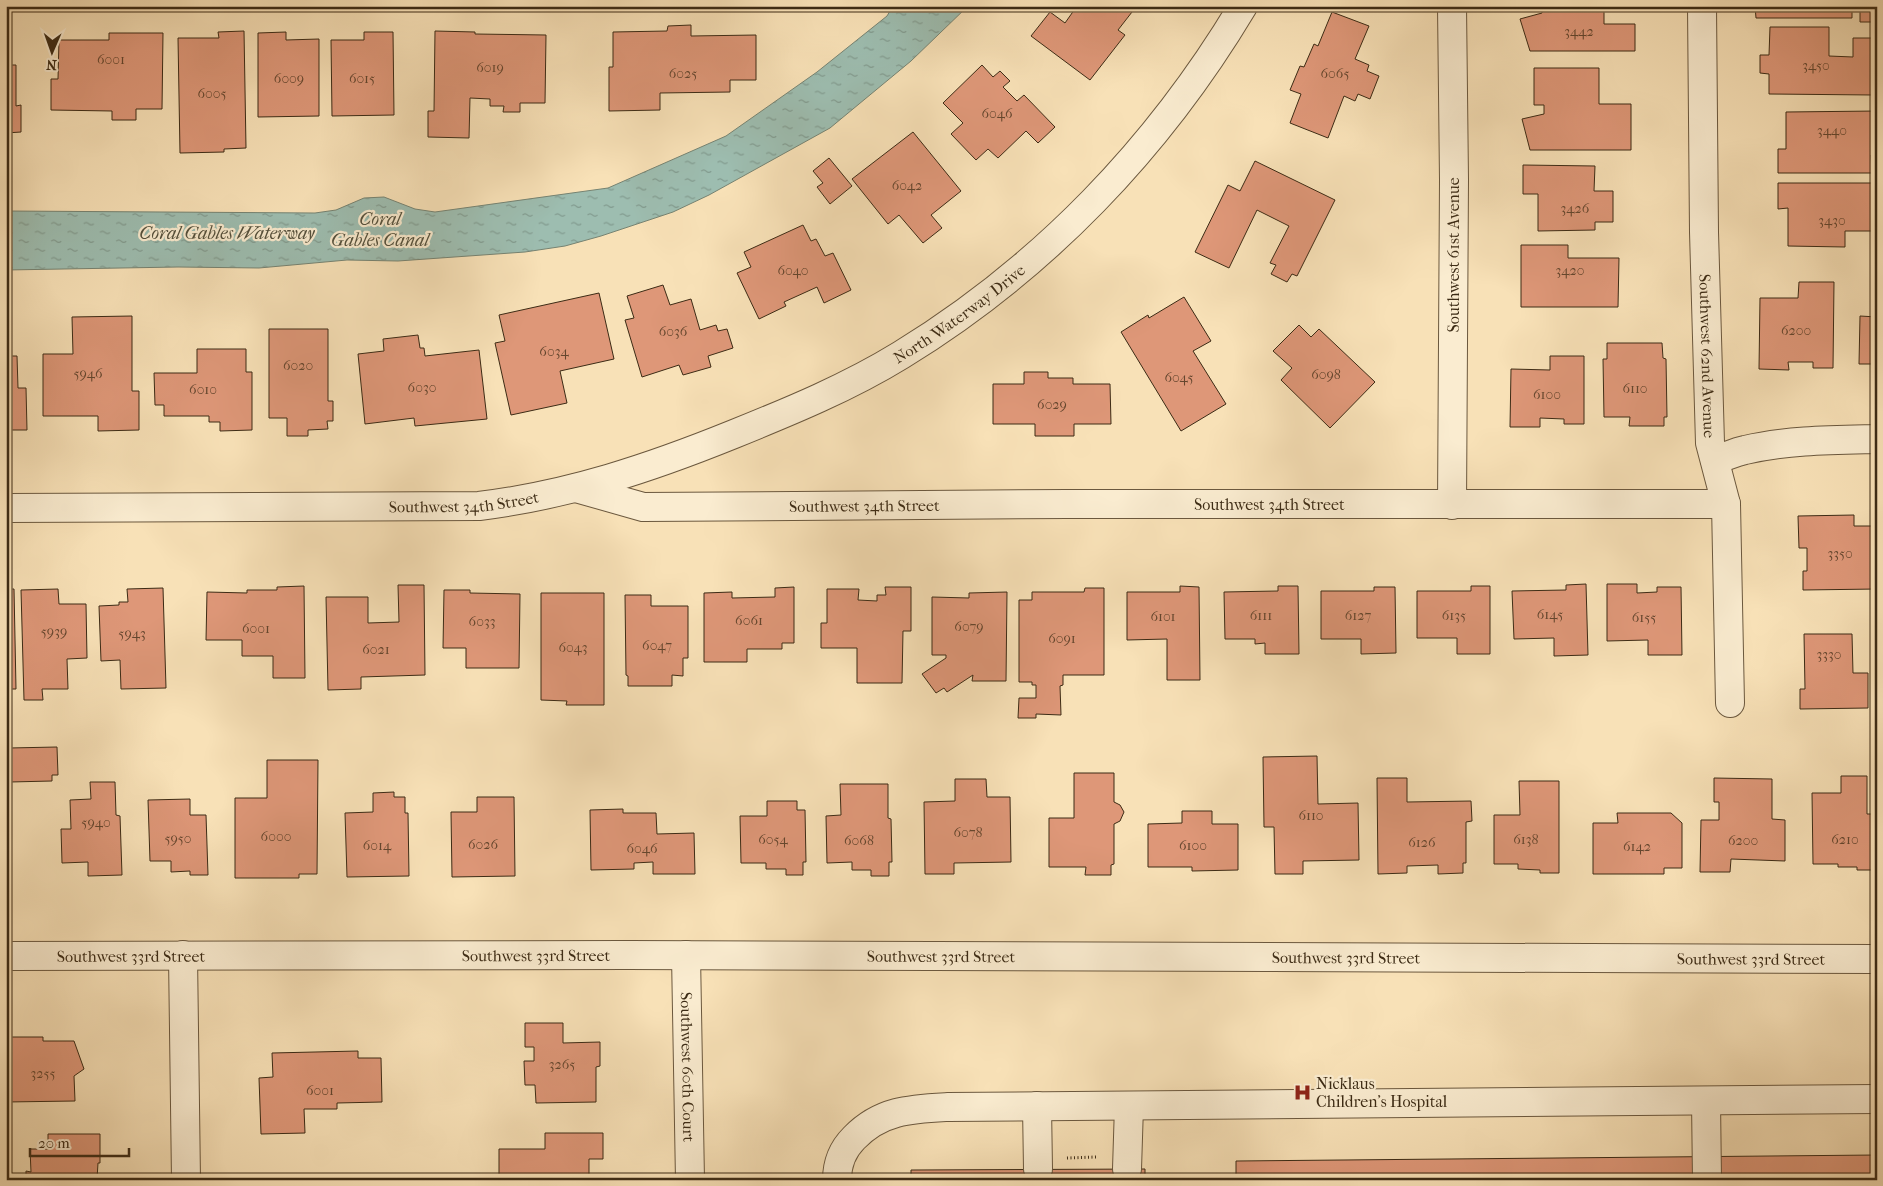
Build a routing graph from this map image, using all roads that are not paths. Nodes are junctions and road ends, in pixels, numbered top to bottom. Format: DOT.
graph roads {
  1 [pos="1243,6"];
  2 [pos="1452,6"];
  3 [pos="1702,6"];
  4 [pos="1877,439"];
  5 [pos="1716,460"];
  6 [pos="576,488"];
  7 [pos="1726,504"];
  8 [pos="1452,505"];
  9 [pos="6,508"];
  10 [pos="1730,703"];
  11 [pos="686,955"];
  12 [pos="6,956"];
  13 [pos="183,956"];
  14 [pos="1877,959"];
  15 [pos="1877,1099"];
  16 [pos="1706,1101"];
  17 [pos="1037,1106"];
  18 [pos="1129,1106"];
  19 [pos="1050,1163"];
  20 [pos="1127,1168"];
  21 [pos="186,1180"];
  22 [pos="690,1180"];
  23 [pos="837,1180"];
  24 [pos="1707,1180"];
  1 -- 6 [label="street, North Waterway Drive"];
  2 -- 8 [label="street, Southwest 61st Avenue"];
  3 -- 5 [label="street, Southwest 62nd Avenue"];
  4 -- 5 [label="street"];
  5 -- 7 [label="street, Southwest 62nd Avenue"];
  6 -- 8 [label="street, Southwest 34th Street"];
  6 -- 9 [label="street, Southwest 34th Street"];
  7 -- 8 [label="street, Southwest 34th Street"];
  7 -- 10 [label="street, Southwest 62nd Avenue"];
  11 -- 13 [label="street, Southwest 33rd Street"];
  11 -- 14 [label="street, Southwest 33rd Street"];
  11 -- 22 [label="street, Southwest 60th Court"];
  12 -- 13 [label="street, Southwest 33rd Street"];
  13 -- 21 [label="street"];
  15 -- 16 [label="street"];
  16 -- 18 [label="street"];
  16 -- 24 [label="street"];
  17 -- 18 [label="street"];
  17 -- 19 [label="street"];
  17 -- 23 [label="street"];
  18 -- 20 [label="street"];
}
